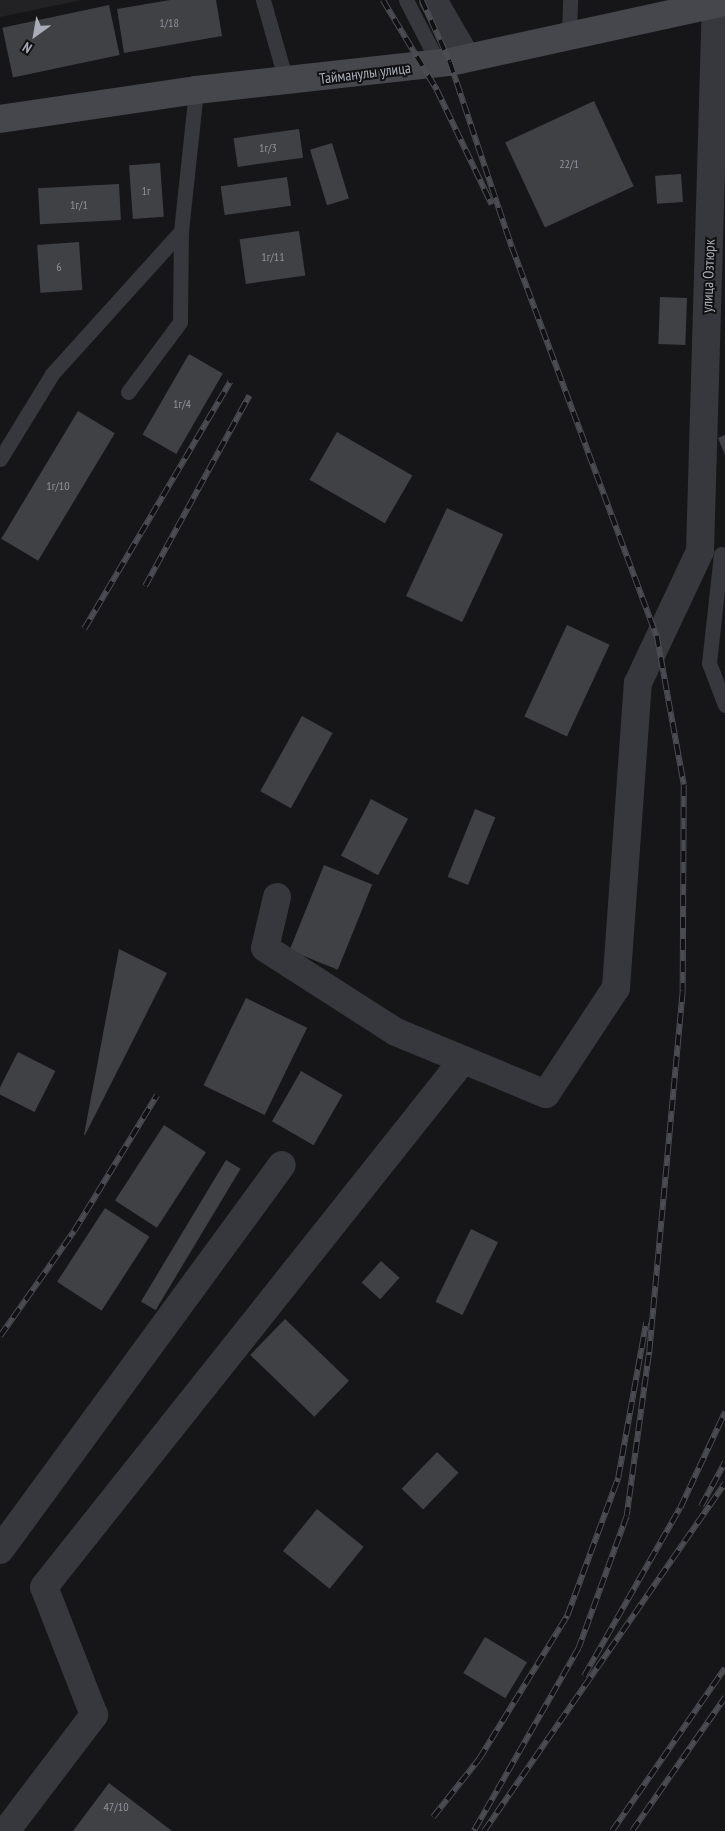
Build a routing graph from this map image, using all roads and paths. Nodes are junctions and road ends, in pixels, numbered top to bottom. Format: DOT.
graph roads {
  1 [pos="263,0"];
  2 [pos="406,0"];
  3 [pos="433,0"];
  4 [pos="570,0"];
  5 [pos="719,2"];
  6 [pos="569,33"];
  7 [pos="466,58"];
  8 [pos="439,64"];
  9 [pos="287,84"];
  10 [pos="196,90"];
  11 [pos="0,119"];
  12 [pos="181,231"];
  13 [pos="128,392"];
  14 [pos="0,459"];
  15 [pos="715,553"];
  16 [pos="725,705"];
  17 [pos="277,897"];
  18 [pos="463,1060"];
  19 [pos="282,1165"];
  20 [pos="0,1550"];
  21 [pos="6,1831"];
  1 -- 9 [label="lane"];
  2 -- 8 [label="lane"];
  3 -- 7 [label="street"];
  4 -- 6 [label="lane"];
  5 -- 6 [label="street, Тайманулы улица"];
  5 -- 15 [label="street, улица Озтюрк"];
  6 -- 7 [label="street, Тайманулы улица"];
  7 -- 8 [label="street, Тайманулы улица"];
  8 -- 9 [label="street, Тайманулы улица"];
  9 -- 10 [label="street, Тайманулы улица"];
  10 -- 11 [label="street, Тайманулы улица"];
  10 -- 12 [label="lane"];
  12 -- 13 [label="lane"];
  12 -- 14 [label="lane"];
  15 -- 16 [label="lane"];
  15 -- 18 [label="street"];
  17 -- 18 [label="street"];
  18 -- 21 [label="street"];
  19 -- 20 [label="street"];
}
